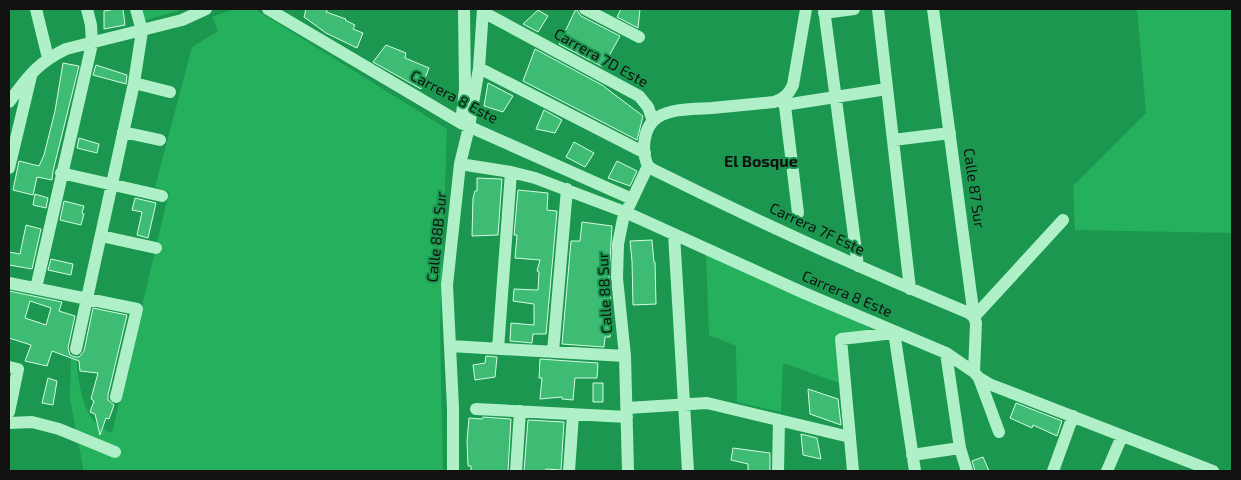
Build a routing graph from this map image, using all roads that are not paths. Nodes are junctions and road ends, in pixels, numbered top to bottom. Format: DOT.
graph roads {
  1 [pos="36,9"];
  2 [pos="87,9"];
  3 [pos="136,9"];
  4 [pos="206,9"];
  5 [pos="268,9"];
  6 [pos="464,9"];
  7 [pos="584,9"];
  8 [pos="806,9"];
  9 [pos="854,9"];
  10 [pos="878,9"];
  11 [pos="933,9"];
  12 [pos="483,10"];
  13 [pos="824,11"];
  14 [pos="142,31"];
  15 [pos="639,37"];
  16 [pos="92,44"];
  17 [pos="48,58"];
  18 [pos="478,68"];
  19 [pos="32,72"];
  20 [pos="134,83"];
  21 [pos="887,89"];
  22 [pos="170,92"];
  23 [pos="836,97"];
  24 [pos="784,101"];
  25 [pos="9,102"];
  26 [pos="653,120"];
  27 [pos="465,125"];
  28 [pos="123,132"];
  29 [pos="950,133"];
  30 [pos="160,140"];
  31 [pos="893,140"];
  32 [pos="646,160"];
  33 [pos="460,164"];
  34 [pos="9,168"];
  35 [pos="510,172"];
  36 [pos="61,173"];
  37 [pos="112,185"];
  38 [pos="567,189"];
  39 [pos="162,196"];
  40 [pos="632,199"];
  41 [pos="625,212"];
  42 [pos="798,213"];
  43 [pos="1063,220"];
  44 [pos="674,234"];
  45 [pos="101,236"];
  46 [pos="156,248"];
  47 [pos="858,266"];
  48 [pos="9,283"];
  49 [pos="36,288"];
  50 [pos="910,289"];
  51 [pos="87,299"];
  52 [pos="974,317"];
  53 [pos="894,332"];
  54 [pos="450,346"];
  55 [pos="76,349"];
  56 [pos="498,349"];
  57 [pos="553,352"];
  58 [pos="946,353"];
  59 [pos="625,356"];
  60 [pos="13,368"];
  61 [pos="977,375"];
  62 [pos="116,397"];
  63 [pos="684,404"];
  64 [pos="476,409"];
  65 [pos="520,411"];
  66 [pos="9,412"];
  67 [pos="627,413"];
  68 [pos="573,414"];
  69 [pos="1073,416"];
  70 [pos="778,420"];
  71 [pos="9,423"];
  72 [pos="999,432"];
  73 [pos="1122,436"];
  74 [pos="850,437"];
  75 [pos="960,448"];
  76 [pos="115,452"];
  77 [pos="912,455"];
  78 [pos="453,471"];
  79 [pos="516,471"];
  80 [pos="569,471"];
  81 [pos="628,471"];
  82 [pos="688,471"];
  83 [pos="778,471"];
  84 [pos="853,471"];
  85 [pos="915,471"];
  86 [pos="967,471"];
  87 [pos="1053,471"];
  88 [pos="1107,471"];
  89 [pos="1213,471"];
  1 -- 17 [label="street"];
  2 -- 16 [label="street"];
  3 -- 14 [label="street"];
  4 -- 14 [label="street"];
  5 -- 27 [label="street, Carrera 8 Este"];
  6 -- 27 [label="street, Calle 88B Sur"];
  7 -- 15 [label="street"];
  8 -- 24 [label="street"];
  9 -- 13 [label="street"];
  10 -- 21 [label="street"];
  11 -- 29 [label="street, Calle 87 Sur"];
  12 -- 18 [label="street, Calle 88B Sur"];
  12 -- 26 [label="street, Carrera 7D Este"];
  13 -- 23 [label="street"];
  14 -- 16 [label="street"];
  14 -- 20 [label="street"];
  16 -- 17 [label="street"];
  16 -- 36 [label="street"];
  17 -- 19 [label="street"];
  18 -- 27 [label="street, Calle 88B Sur"];
  18 -- 32 [label="street, Carrera 7F Este"];
  19 -- 25 [label="street"];
  19 -- 34 [label="street"];
  20 -- 22 [label="street"];
  20 -- 28 [label="street"];
  21 -- 23 [label="street"];
  21 -- 31 [label="street"];
  23 -- 24 [label="street"];
  23 -- 47 [label="street"];
  24 -- 26 [label="street"];
  24 -- 42 [label="street"];
  26 -- 32 [label="street, Calle 88 Sur"];
  27 -- 33 [label="street, Calle 88B Sur"];
  27 -- 40 [label="street, Carrera 8 Este"];
  28 -- 30 [label="street"];
  28 -- 37 [label="street"];
  29 -- 31 [label="street"];
  29 -- 52 [label="street, Calle 87 Sur"];
  31 -- 50 [label="street"];
  32 -- 40 [label="street, Calle 88 Sur"];
  32 -- 47 [label="street, Carrera 7F Este"];
  33 -- 35 [label="street, Carrera 8 Este"];
  33 -- 54 [label="street, Calle 88B Sur"];
  35 -- 38 [label="street, Carrera 8 Este"];
  35 -- 56 [label="street"];
  36 -- 37 [label="street"];
  36 -- 49 [label="street"];
  37 -- 39 [label="street"];
  37 -- 45 [label="street"];
  38 -- 41 [label="street, Carrera 8 Este"];
  38 -- 57 [label="street"];
  40 -- 41 [label="street, Calle 88 Sur"];
  41 -- 44 [label="street, Carrera 8 Este"];
  41 -- 59 [label="street, Calle 88 Sur"];
  43 -- 52 [label="street"];
  44 -- 53 [label="street, Carrera 8 Este"];
  44 -- 63 [label="street"];
  45 -- 46 [label="street"];
  45 -- 51 [label="street"];
  47 -- 50 [label="street, Carrera 7F Este"];
  48 -- 49 [label="street"];
  49 -- 51 [label="street"];
  50 -- 52 [label="street, Carrera 7F Este"];
  51 -- 55 [label="street"];
  51 -- 62 [label="street"];
  52 -- 61 [label="street, Calle 87 Sur"];
  53 -- 58 [label="street, Carrera 8 Este"];
  53 -- 74 [label="street"];
  53 -- 77 [label="street"];
  54 -- 56 [label="street"];
  54 -- 78 [label="street, Calle 88B Sur"];
  56 -- 57 [label="street"];
  57 -- 59 [label="street"];
  58 -- 61 [label="street, Carrera 8 Este"];
  58 -- 75 [label="street"];
  59 -- 67 [label="street, Calle 88 Sur"];
  60 -- 66 [label="street"];
  61 -- 69 [label="street, Carrera 8 Este"];
  61 -- 72 [label="street, Calle 87 Sur"];
  63 -- 67 [label="street"];
  63 -- 70 [label="street"];
  63 -- 82 [label="street"];
  64 -- 65 [label="street"];
  65 -- 68 [label="street"];
  65 -- 79 [label="street"];
  67 -- 68 [label="street"];
  67 -- 81 [label="street, Calle 88 Sur"];
  68 -- 80 [label="street"];
  69 -- 73 [label="street, Carrera 8 Este"];
  69 -- 87 [label="street"];
  70 -- 74 [label="street"];
  70 -- 83 [label="street"];
  71 -- 76 [label="street"];
  73 -- 88 [label="street"];
  73 -- 89 [label="street, Carrera 8 Este"];
  74 -- 84 [label="street"];
  75 -- 77 [label="street"];
  75 -- 86 [label="street"];
  77 -- 85 [label="street"];
}
